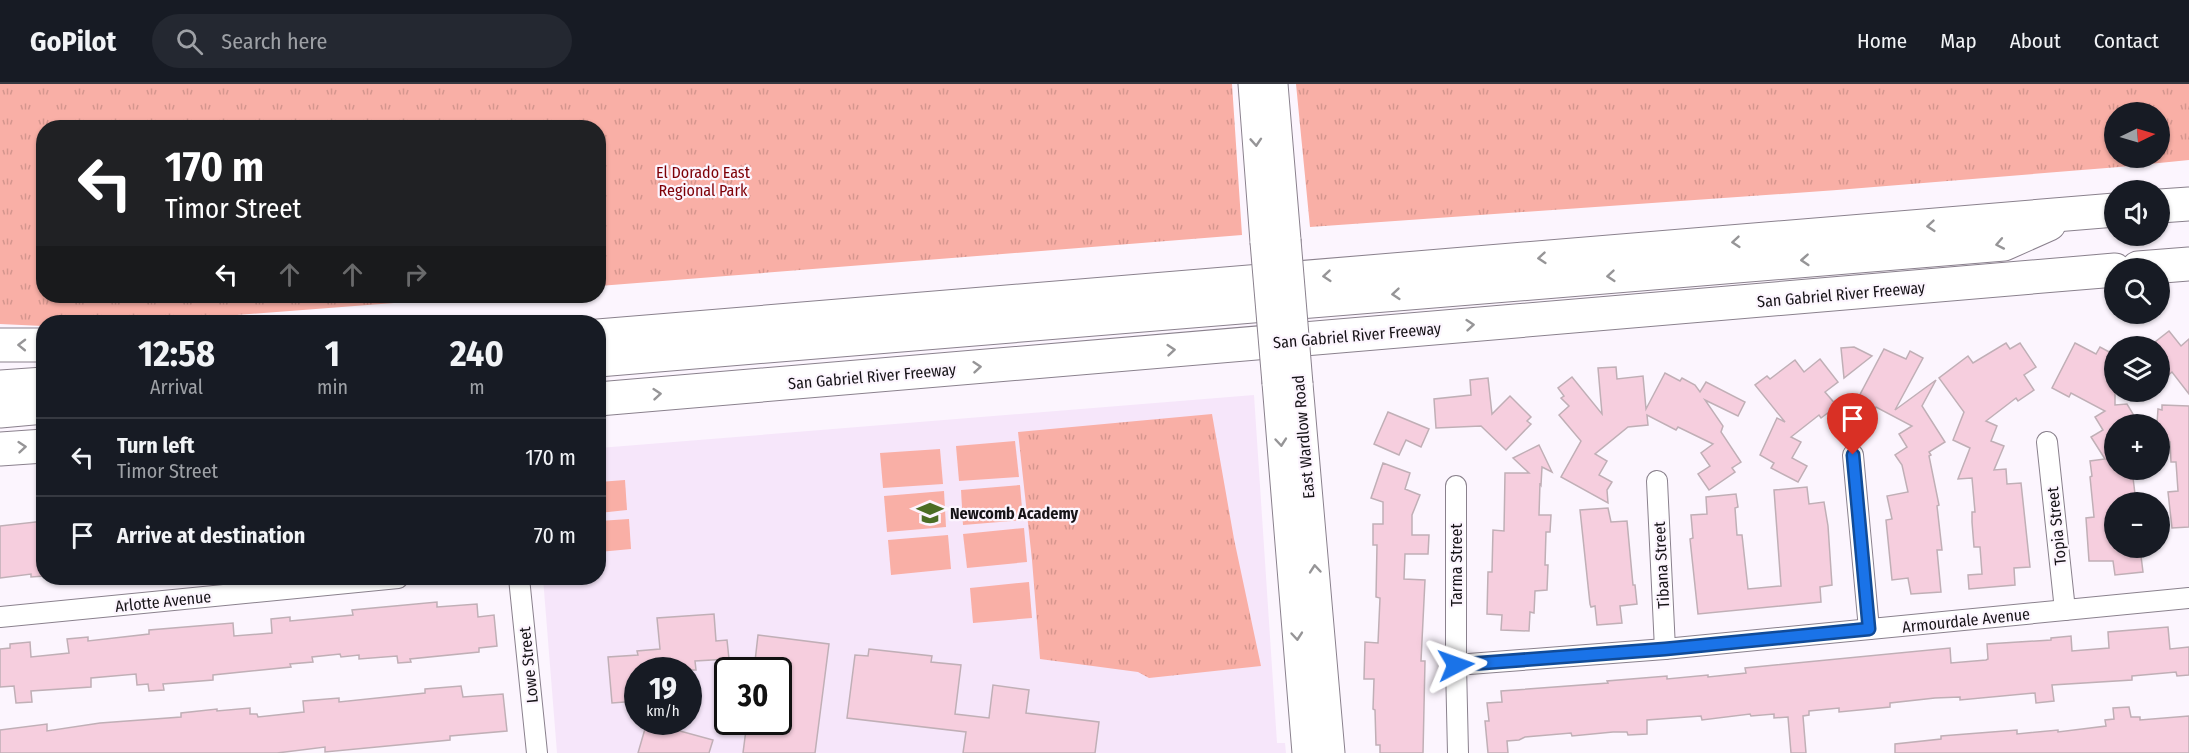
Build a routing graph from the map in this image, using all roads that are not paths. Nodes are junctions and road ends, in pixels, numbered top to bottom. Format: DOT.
graph roads {
  1 [pos="1252,84"];
  2 [pos="1274,84"];
  3 [pos="2189,204"];
  4 [pos="2170,205"];
  5 [pos="2104,211"];
  6 [pos="2073,213"];
  7 [pos="1275,241"];
  8 [pos="2189,264"];
  9 [pos="2170,265"];
  10 [pos="2104,271"];
  11 [pos="606,335"];
  12 [pos="0,345"];
  13 [pos="36,345"];
  14 [pos="606,359"];
  15 [pos="1288,384"];
  16 [pos="36,385"];
  17 [pos="0,387"];
  18 [pos="606,398"];
  19 [pos="36,408"];
  20 [pos="0,411"];
  21 [pos="36,421"];
  22 [pos="0,424"];
  23 [pos="2047,442"];
  24 [pos="36,447"];
  25 [pos="0,449"];
  26 [pos="1853,455"];
  27 [pos="1658,481"];
  28 [pos="1456,486"];
  29 [pos="327,585"];
  30 [pos="520,585"];
  31 [pos="2189,598"];
  32 [pos="2065,610"];
  33 [pos="0,617"];
  34 [pos="1869,629"];
  35 [pos="1665,649"];
  36 [pos="1456,665"];
  37 [pos="537,753"];
  38 [pos="1306,753"];
  39 [pos="1331,753"];
  40 [pos="1458,753"];
  1 -- 7 [label="main road, East Wardlow Road, one-way"];
  2 -- 7 [label="main road, East Wardlow Road"];
  3 -- 4 [label="highway"];
  5 -- 6 [label="highway"];
  6 -- 11 [label="highway, one-way"];
  6 -- 14 [label="highway, one-way"];
  7 -- 15 [label="main road, East Wardlow Road, bridge"];
  8 -- 9 [label="highway"];
  18 -- 10 [label="highway, San Gabriel River Freeway, one-way"];
  13 -- 12 [label="highway, one-way"];
  15 -- 38 [label="main road, East Wardlow Road, one-way"];
  39 -- 15 [label="main road, East Wardlow Road, one-way"];
  16 -- 17 [label="highway"];
  19 -- 20 [label="highway"];
  21 -- 22 [label="highway"];
  23 -- 32 [label="street, Topia Street"];
  25 -- 24 [label="highway, one-way"];
  26 -- 34 [label="street"];
  27 -- 35 [label="street, Tibana Street"];
  28 -- 36 [label="street, Tarma Street"];
  29 -- 33 [label="street, Arlotte Avenue"];
  30 -- 37 [label="street, Lowe Street"];
  31 -- 32 [label="street, Armourdale Avenue"];
  32 -- 34 [label="street, Armourdale Avenue"];
  34 -- 35 [label="street, Armourdale Avenue"];
  35 -- 36 [label="street, Armourdale Avenue"];
  36 -- 40 [label="street, Tarma Street"];
}
